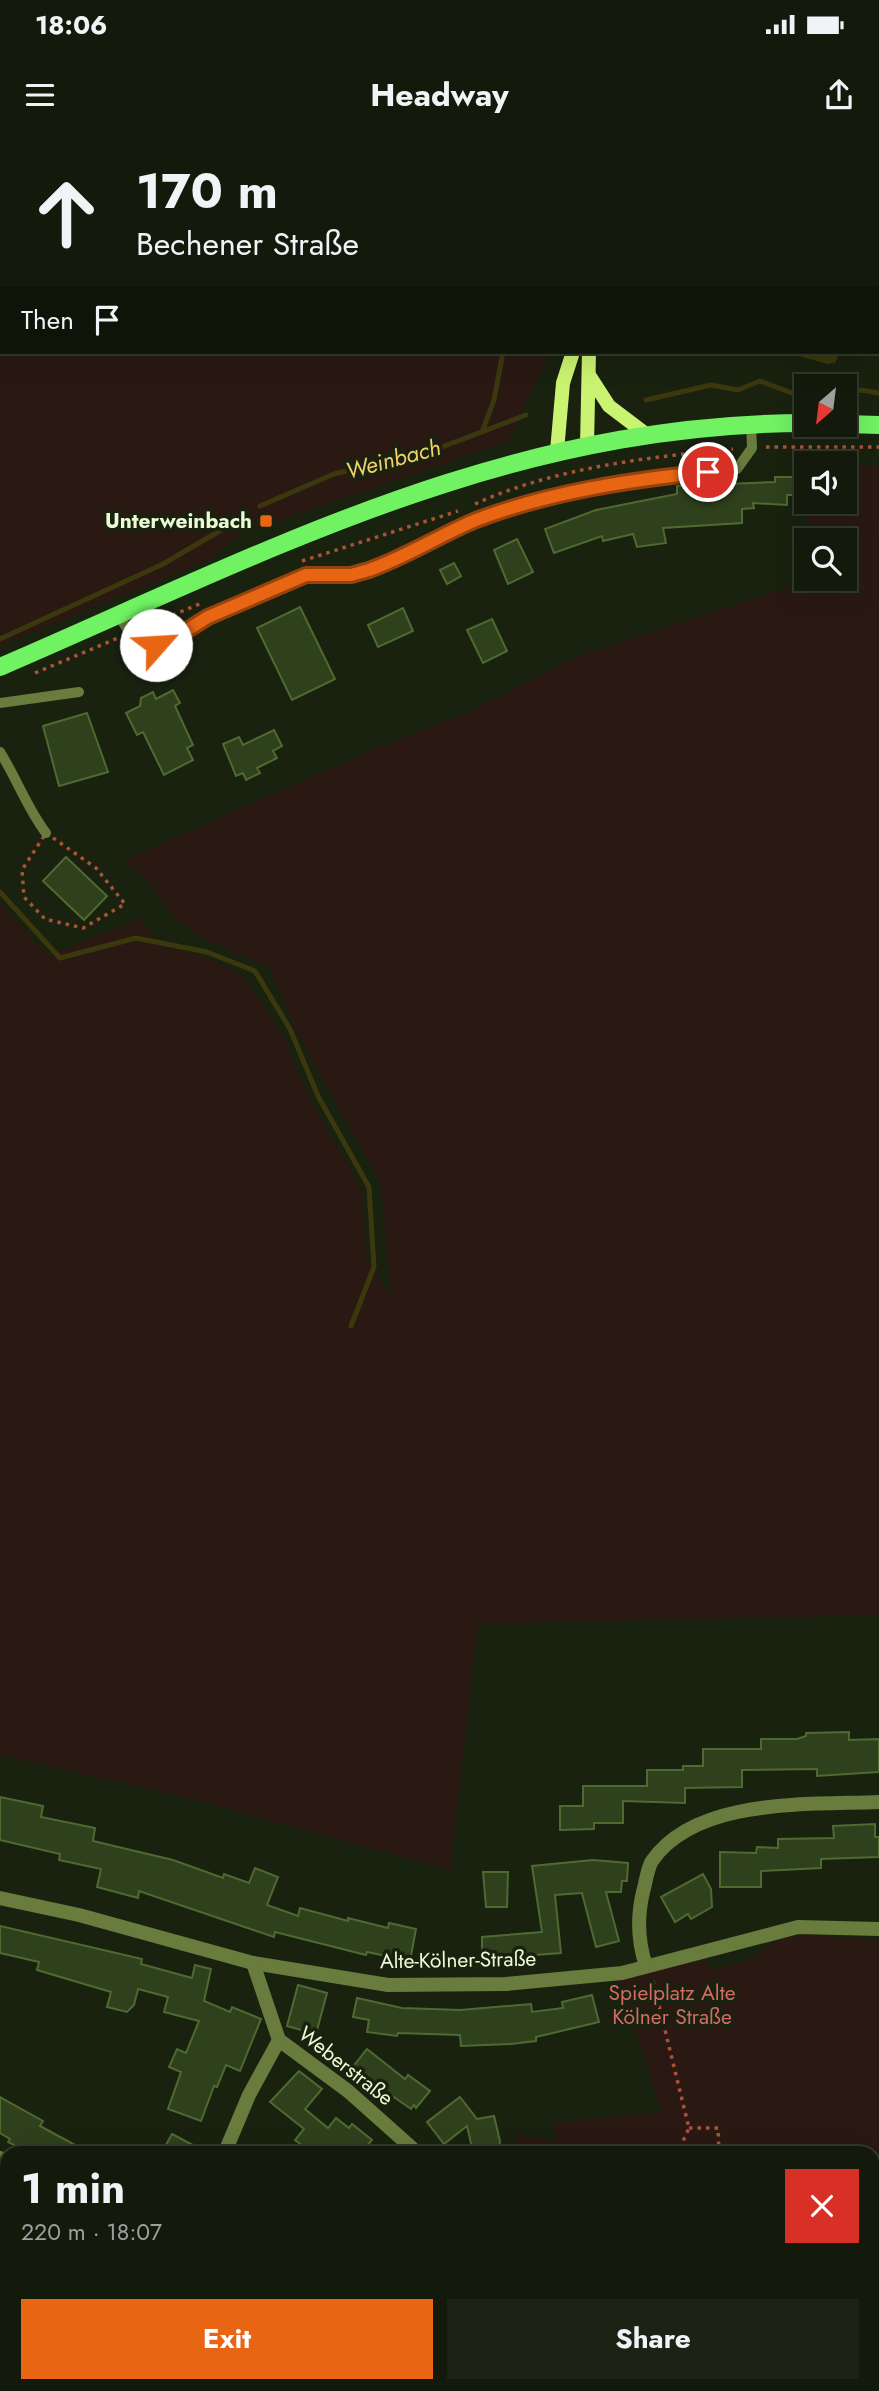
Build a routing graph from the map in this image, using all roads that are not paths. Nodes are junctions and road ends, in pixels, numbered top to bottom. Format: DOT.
graph roads {
  1 [pos="572,354"];
  2 [pos="589,354"];
  3 [pos="588,373"];
  4 [pos="794,423"];
  5 [pos="751,424"];
  6 [pos="858,424"];
  7 [pos="879,425"];
  8 [pos="646,434"];
  9 [pos="587,445"];
  10 [pos="557,452"];
  11 [pos="119,615"];
  12 [pos="0,667"];
  13 [pos="79,692"];
  14 [pos="0,703"];
  15 [pos="0,752"];
  16 [pos="46,833"];
  17 [pos="879,1802"];
  18 [pos="0,1898"];
  19 [pos="879,1928"];
  20 [pos="253,1963"];
  21 [pos="648,1965"];
  22 [pos="279,2040"];
  23 [pos="228,2146"];
  24 [pos="410,2146"];
  1 -- 10 [label="main road"];
  2 -- 3 [label="main road"];
  3 -- 8 [label="main road"];
  3 -- 9 [label="main road"];
  4 -- 5 [label="main road"];
  5 -- 8 [label="main road"];
  5 -- 11 [label="lane"];
  6 -- 7 [label="main road"];
  8 -- 9 [label="main road"];
  9 -- 10 [label="main road"];
  10 -- 11 [label="main road"];
  11 -- 12 [label="main road"];
  13 -- 14 [label="lane"];
  15 -- 16 [label="lane"];
  17 -- 21 [label="street"];
  18 -- 20 [label="street, Alte-Kölner-Straße"];
  19 -- 21 [label="street, Alte-Kölner-Straße"];
  20 -- 21 [label="street, Alte-Kölner-Straße"];
  20 -- 22 [label="street, Weberstraße"];
  22 -- 23 [label="street"];
  22 -- 24 [label="street, Weberstraße"];
}
